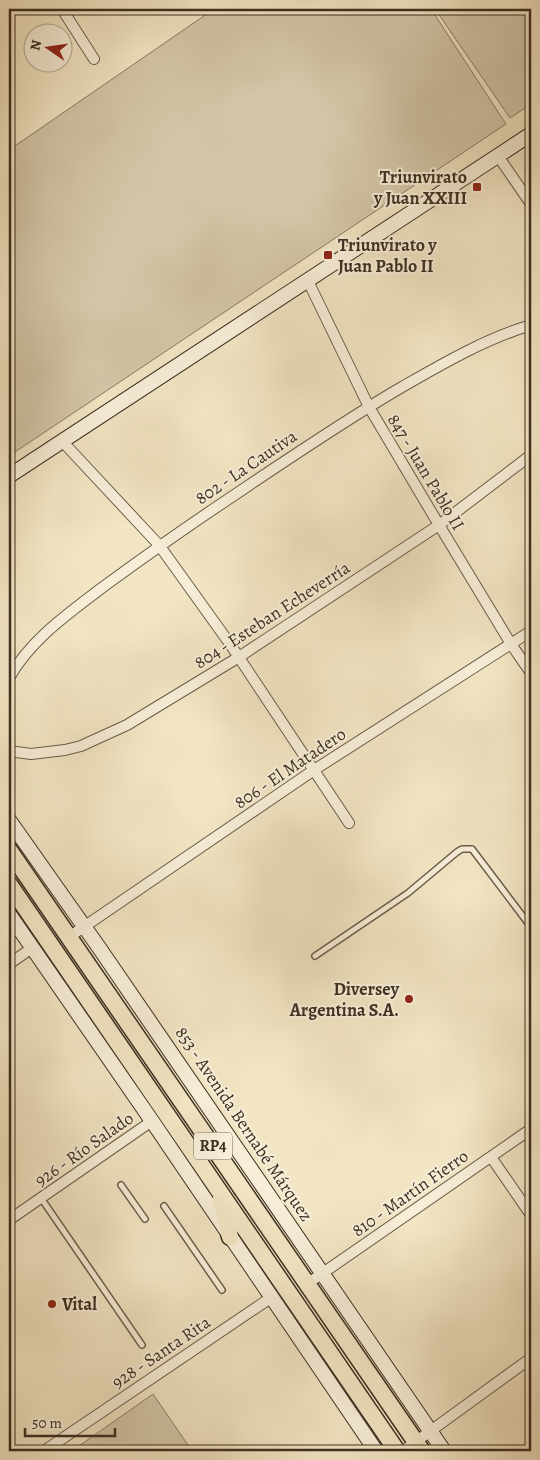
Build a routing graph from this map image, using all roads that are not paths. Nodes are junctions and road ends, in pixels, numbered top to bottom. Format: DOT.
graph roads {
  1 [pos="62,9"];
  2 [pos="94,60"];
  3 [pos="531,134"];
  4 [pos="498,156"];
  5 [pos="531,204"];
  6 [pos="307,280"];
  7 [pos="531,325"];
  8 [pos="368,407"];
  9 [pos="62,441"];
  10 [pos="531,455"];
  11 [pos="9,476"];
  12 [pos="439,525"];
  13 [pos="159,545"];
  14 [pos="531,631"];
  15 [pos="511,644"];
  16 [pos="238,657"];
  17 [pos="531,672"];
  18 [pos="9,678"];
  19 [pos="9,751"];
  20 [pos="314,770"];
  21 [pos="9,820"];
  22 [pos="349,823"];
  23 [pos="9,850"];
  24 [pos="9,884"];
  25 [pos="9,914"];
  26 [pos="85,927"];
  27 [pos="531,928"];
  28 [pos="69,937"];
  29 [pos="32,948"];
  30 [pos="315,956"];
  31 [pos="9,964"];
  32 [pos="152,1121"];
  33 [pos="531,1129"];
  34 [pos="491,1157"];
  35 [pos="121,1184"];
  36 [pos="218,1189"];
  37 [pos="41,1198"];
  38 [pos="164,1206"];
  39 [pos="531,1216"];
  40 [pos="145,1219"];
  41 [pos="9,1220"];
  42 [pos="230,1238"];
  43 [pos="322,1274"];
  44 [pos="307,1284"];
  45 [pos="222,1290"];
  46 [pos="272,1298"];
  47 [pos="142,1346"];
  48 [pos="531,1358"];
  49 [pos="430,1431"];
  50 [pos="414,1448"];
  51 [pos="44,1451"];
  52 [pos="376,1451"];
  53 [pos="397,1451"];
  54 [pos="444,1451"];
  1 -- 2 [label="street"];
  3 -- 4 [label="street"];
  4 -- 5 [label="street"];
  4 -- 6 [label="street"];
  6 -- 8 [label="street, 847 - Juan Pablo II"];
  6 -- 9 [label="street"];
  7 -- 8 [label="street, 802 - La Cautiva"];
  8 -- 12 [label="street, 847 - Juan Pablo II"];
  8 -- 13 [label="street, 802 - La Cautiva"];
  9 -- 11 [label="street"];
  9 -- 13 [label="street"];
  10 -- 12 [label="street, 804 - Esteban Echeverría"];
  12 -- 15 [label="street, 847 - Juan Pablo II"];
  12 -- 16 [label="street, 804 - Esteban Echeverría"];
  13 -- 16 [label="street"];
  13 -- 18 [label="street, 802 - La Cautiva"];
  14 -- 15 [label="street, 806 - El Matadero"];
  15 -- 17 [label="street, 847 - Juan Pablo II"];
  15 -- 20 [label="street, 806 - El Matadero"];
  16 -- 19 [label="street, 804 - Esteban Echeverría"];
  16 -- 20 [label="street"];
  20 -- 22 [label="street"];
  20 -- 26 [label="street, 806 - El Matadero"];
  21 -- 26 [label="street, 853 - Avenida Bernabé Márquez"];
  23 -- 28 [label="main road, RP4"];
  24 -- 36 [label="main road, RP4"];
  25 -- 29 [label="street"];
  26 -- 28 [label="street, 806 - El Matadero"];
  26 -- 43 [label="street, 853 - Avenida Bernabé Márquez"];
  27 -- 30 [label="lane"];
  28 -- 44 [label="main road, RP4"];
  29 -- 31 [label="street"];
  29 -- 32 [label="street"];
  32 -- 37 [label="street, 926 - Río Salado"];
  32 -- 42 [label="street"];
  33 -- 34 [label="street, 810 - Martín Fierro"];
  34 -- 39 [label="street"];
  34 -- 43 [label="street, 810 - Martín Fierro"];
  35 -- 40 [label="lane"];
  36 -- 42 [label="main road"];
  36 -- 53 [label="main road, RP4"];
  37 -- 41 [label="street, 926 - Río Salado"];
  37 -- 47 [label="lane"];
  38 -- 45 [label="lane"];
  42 -- 46 [label="street"];
  43 -- 44 [label="street, 810 - Martín Fierro"];
  43 -- 49 [label="street, 853 - Avenida Bernabé Márquez"];
  44 -- 50 [label="main road, RP4"];
  46 -- 51 [label="street, 928 - Santa Rita"];
  46 -- 52 [label="street"];
  48 -- 49 [label="street"];
  49 -- 50 [label="street"];
  49 -- 54 [label="street, 853 - Avenida Bernabé Márquez"];
}
